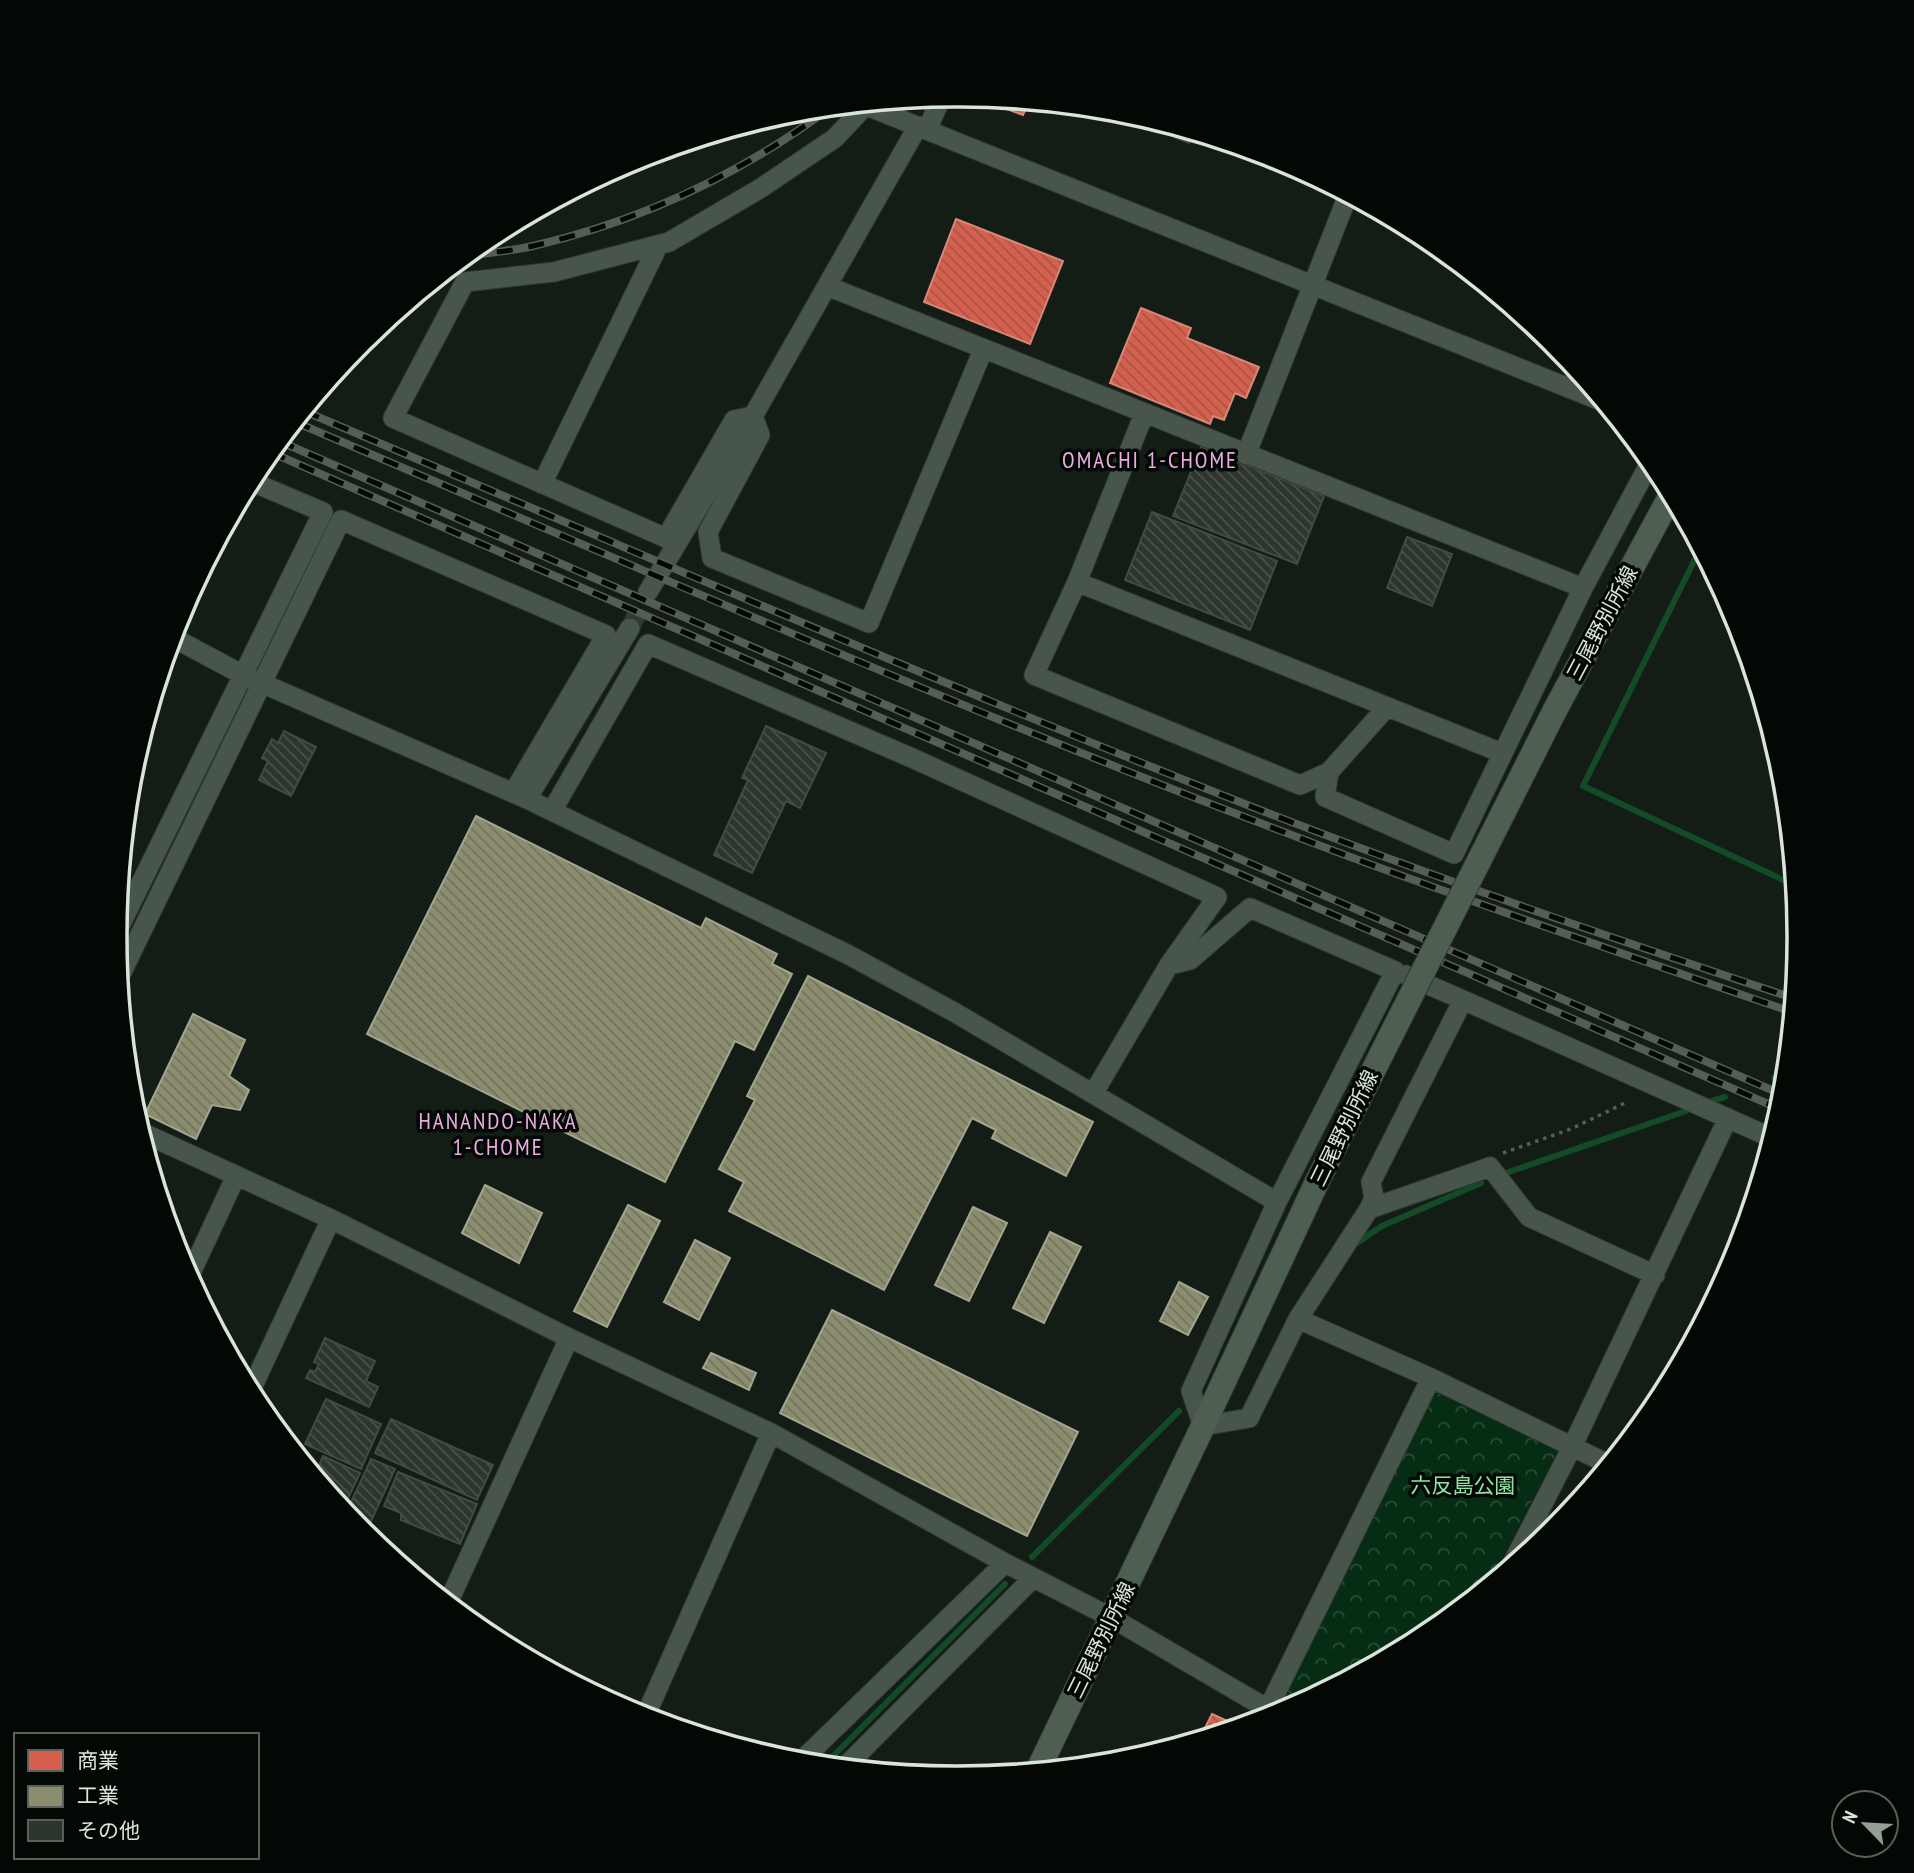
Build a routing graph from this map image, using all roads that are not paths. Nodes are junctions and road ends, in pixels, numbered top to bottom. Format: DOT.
graph roads {
  1 [pos="935,108"];
  2 [pos="880,111"];
  3 [pos="857,113"];
  4 [pos="922,128"];
  5 [pos="1345,203"];
  6 [pos="658,246"];
  7 [pos="1311,284"];
  8 [pos="827,286"];
  9 [pos="983,350"];
  10 [pos="1586,395"];
  11 [pos="1144,414"];
  12 [pos="753,416"];
  13 [pos="1246,454"];
  14 [pos="1645,473"];
  15 [pos="542,484"];
  16 [pos="261,486"];
  17 [pos="1665,505"];
  18 [pos="323,512"];
  19 [pos="341,520"];
  20 [pos="1077,582"];
  21 [pos="1583,588"];
  22 [pos="648,592"];
  23 [pos="630,628"];
  24 [pos="181,642"];
  25 [pos="243,675"];
  26 [pos="263,683"];
  27 [pos="1387,707"];
  28 [pos="1502,753"];
  29 [pos="1329,772"];
  30 [pos="520,796"];
  31 [pos="552,811"];
  32 [pos="128,910"];
  33 [pos="128,960"];
  34 [pos="1169,965"];
  35 [pos="1395,971"];
  36 [pos="1463,1000"];
  37 [pos="1093,1094"];
  38 [pos="1728,1118"];
  39 [pos="1762,1134"];
  40 [pos="154,1141"];
  41 [pos="236,1176"];
  42 [pos="1277,1202"];
  43 [pos="1369,1209"];
  44 [pos="331,1219"];
  45 [pos="195,1264"];
  46 [pos="1655,1275"];
  47 [pos="1298,1319"];
  48 [pos="569,1338"];
  49 [pos="1432,1378"];
  50 [pos="256,1379"];
  51 [pos="1203,1426"];
  52 [pos="771,1433"];
  53 [pos="1572,1447"];
  54 [pos="1600,1460"];
  55 [pos="1523,1542"];
  56 [pos="1005,1563"];
  57 [pos="1033,1578"];
  58 [pos="452,1595"];
  59 [pos="1112,1618"];
  60 [pos="1275,1703"];
  61 [pos="649,1707"];
  62 [pos="1261,1708"];
  63 [pos="810,1752"];
  64 [pos="853,1759"];
  65 [pos="1042,1761"];
  1 -- 4 [label="street"];
  2 -- 4 [label="street"];
  3 -- 6 [label="street"];
  4 -- 7 [label="street"];
  4 -- 8 [label="street"];
  5 -- 7 [label="street"];
  6 -- 15 [label="street"];
  6 -- 15 [label="street"];
  7 -- 10 [label="street"];
  7 -- 13 [label="street"];
  8 -- 9 [label="street"];
  8 -- 12 [label="street"];
  9 -- 11 [label="street"];
  9 -- 12 [label="street"];
  11 -- 13 [label="street"];
  11 -- 20 [label="street"];
  12 -- 15 [label="street"];
  12 -- 22 [label="street"];
  13 -- 21 [label="street"];
  14 -- 21 [label="street"];
  16 -- 18 [label="street"];
  17 -- 51 [label="main road, 三尾野別所線, bridge"];
  18 -- 19 [label="street"];
  18 -- 25 [label="street"];
  19 -- 26 [label="street"];
  19 -- 30 [label="street"];
  20 -- 27 [label="street"];
  20 -- 29 [label="street"];
  21 -- 28 [label="street"];
  23 -- 30 [label="street"];
  24 -- 25 [label="street"];
  25 -- 26 [label="street"];
  25 -- 32 [label="street"];
  26 -- 30 [label="street"];
  26 -- 33 [label="street"];
  27 -- 28 [label="street"];
  27 -- 29 [label="street"];
  28 -- 29 [label="street"];
  30 -- 31 [label="street"];
  31 -- 34 [label="street"];
  31 -- 37 [label="street"];
  34 -- 35 [label="street"];
  34 -- 37 [label="street"];
  35 -- 36 [label="street"];
  35 -- 42 [label="street"];
  36 -- 38 [label="street"];
  36 -- 43 [label="street"];
  37 -- 42 [label="street"];
  38 -- 39 [label="street"];
  38 -- 46 [label="street"];
  40 -- 41 [label="street"];
  41 -- 44 [label="street"];
  41 -- 45 [label="street"];
  42 -- 51 [label="street"];
  43 -- 46 [label="street"];
  43 -- 47 [label="street"];
  44 -- 48 [label="street"];
  44 -- 50 [label="street"];
  46 -- 53 [label="street"];
  47 -- 49 [label="street"];
  47 -- 51 [label="street"];
  48 -- 52 [label="street"];
  48 -- 58 [label="street"];
  49 -- 53 [label="street"];
  49 -- 60 [label="street"];
  51 -- 59 [label="main road, 三尾野別所線"];
  52 -- 56 [label="street"];
  52 -- 61 [label="street"];
  53 -- 54 [label="street"];
  53 -- 55 [label="street"];
  56 -- 57 [label="street"];
  56 -- 63 [label="street"];
  57 -- 59 [label="street"];
  57 -- 64 [label="street"];
  59 -- 62 [label="street"];
  59 -- 65 [label="main road, 三尾野別所線"];
}
